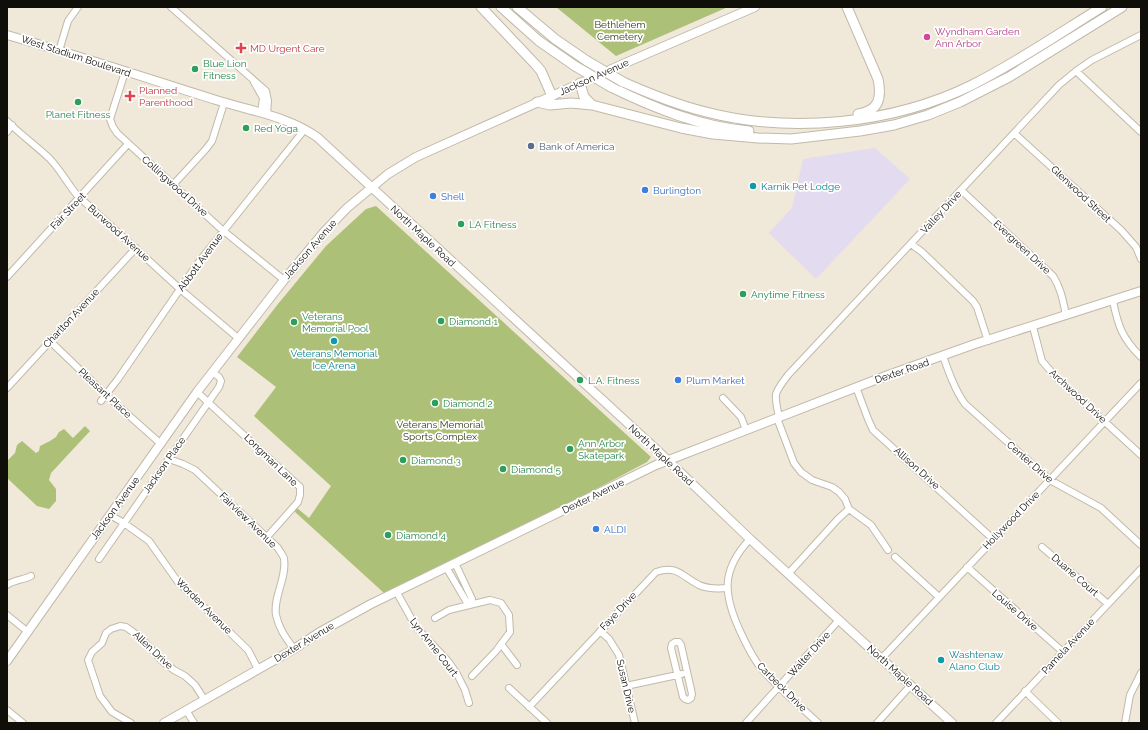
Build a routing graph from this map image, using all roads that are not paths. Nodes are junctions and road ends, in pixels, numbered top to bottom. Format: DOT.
graph roads {
  1 [pos="78,7"];
  2 [pos="171,7"];
  3 [pos="480,7"];
  4 [pos="501,7"];
  5 [pos="517,7"];
  6 [pos="755,7"];
  7 [pos="847,7"];
  8 [pos="1102,7"];
  9 [pos="1122,7"];
  10 [pos="7,35"];
  11 [pos="1141,35"];
  12 [pos="59,51"];
  13 [pos="1076,71"];
  14 [pos="125,72"];
  15 [pos="580,83"];
  16 [pos="552,96"];
  17 [pos="537,102"];
  18 [pos="224,103"];
  19 [pos="592,105"];
  20 [pos="264,114"];
  21 [pos="9,123"];
  22 [pos="808,123"];
  23 [pos="305,129"];
  24 [pos="7,132"];
  25 [pos="1141,132"];
  26 [pos="835,134"];
  27 [pos="1015,134"];
  28 [pos="128,144"];
  29 [pos="173,185"];
  30 [pos="371,187"];
  31 [pos="961,190"];
  32 [pos="80,198"];
  33 [pos="223,230"];
  34 [pos="911,244"];
  35 [pos="136,248"];
  36 [pos="1141,259"];
  37 [pos="7,277"];
  38 [pos="284,280"];
  39 [pos="180,289"];
  40 [pos="1141,291"];
  41 [pos="1113,301"];
  42 [pos="1066,315"];
  43 [pos="1033,327"];
  44 [pos="238,338"];
  45 [pos="988,340"];
  46 [pos="50,341"];
  47 [pos="943,356"];
  48 [pos="1141,357"];
  49 [pos="212,372"];
  50 [pos="1141,382"];
  51 [pos="856,387"];
  52 [pos="7,388"];
  53 [pos="198,392"];
  54 [pos="106,395"];
  55 [pos="723,398"];
  56 [pos="101,401"];
  57 [pos="208,401"];
  58 [pos="778,417"];
  59 [pos="1104,421"];
  60 [pos="746,430"];
  61 [pos="160,444"];
  62 [pos="1141,455"];
  63 [pos="169,459"];
  64 [pos="668,460"];
  65 [pos="1050,480"];
  66 [pos="849,509"];
  67 [pos="110,515"];
  68 [pos="124,523"];
  69 [pos="267,537"];
  70 [pos="750,539"];
  71 [pos="993,539"];
  72 [pos="1141,545"];
  73 [pos="1042,547"];
  74 [pos="888,550"];
  75 [pos="896,558"];
  76 [pos="99,559"];
  77 [pos="455,563"];
  78 [pos="446,567"];
  79 [pos="967,567"];
  80 [pos="1141,569"];
  81 [pos="788,574"];
  82 [pos="31,576"];
  83 [pos="7,585"];
  84 [pos="727,588"];
  85 [pos="396,592"];
  86 [pos="939,596"];
  87 [pos="1108,604"];
  88 [pos="470,605"];
  89 [pos="7,615"];
  90 [pos="435,618"];
  91 [pos="839,620"];
  92 [pos="600,631"];
  93 [pos="28,632"];
  94 [pos="501,644"];
  95 [pos="294,649"];
  96 [pos="1063,652"];
  97 [pos="882,658"];
  98 [pos="7,661"];
  99 [pos="517,665"];
  100 [pos="258,669"];
  101 [pos="687,673"];
  102 [pos="1141,673"];
  103 [pos="678,675"];
  104 [pos="472,676"];
  105 [pos="911,685"];
  106 [pos="626,686"];
  107 [pos="779,687"];
  108 [pos="509,688"];
  109 [pos="1025,691"];
  110 [pos="204,699"];
  111 [pos="469,703"];
  112 [pos="529,706"];
  113 [pos="7,710"];
  114 [pos="186,710"];
  115 [pos="23,723"];
  116 [pos="131,723"];
  117 [pos="164,723"];
  118 [pos="194,723"];
  119 [pos="547,723"];
  120 [pos="635,723"];
  121 [pos="746,723"];
  122 [pos="818,723"];
  123 [pos="877,723"];
  124 [pos="952,723"];
  125 [pos="996,723"];
  126 [pos="1058,723"];
  127 [pos="1125,723"];
  1 -- 12 [label="street"];
  2 -- 20 [label="street"];
  3 -- 16 [label="highway"];
  4 -- 26 [label="highway, bridge"];
  5 -- 22 [label="highway, bridge"];
  6 -- 15 [label="main road, Jackson Avenue"];
  7 -- 22 [label="highway"];
  8 -- 22 [label="highway"];
  9 -- 26 [label="highway"];
  10 -- 12 [label="main road, West Stadium Boulevard"];
  11 -- 13 [label="street, Valley Drive"];
  12 -- 14 [label="main road, West Stadium Boulevard"];
  13 -- 25 [label="street"];
  13 -- 27 [label="street, Valley Drive"];
  14 -- 18 [label="main road, West Stadium Boulevard"];
  14 -- 28 [label="street, Collingwood Drive"];
  15 -- 16 [label="main road, Jackson Avenue"];
  15 -- 19 [label="highway"];
  16 -- 17 [label="main road, Jackson Avenue"];
  17 -- 19 [label="highway"];
  17 -- 30 [label="main road, Jackson Avenue"];
  18 -- 20 [label="main road, West Stadium Boulevard"];
  18 -- 29 [label="street"];
  19 -- 26 [label="highway"];
  20 -- 23 [label="main road, West Stadium Boulevard"];
  21 -- 24 [label="street"];
  21 -- 32 [label="street, Burwood Avenue"];
  23 -- 30 [label="main road, North Maple Road"];
  23 -- 33 [label="street, Abbott Avenue"];
  27 -- 31 [label="street, Valley Drive"];
  27 -- 36 [label="street, Glenwood Street"];
  28 -- 29 [label="street, Collingwood Drive"];
  28 -- 32 [label="street, Fair Street"];
  29 -- 33 [label="street, Collingwood Drive"];
  30 -- 38 [label="main road, Jackson Avenue"];
  30 -- 64 [label="main road, North Maple Road"];
  31 -- 34 [label="street, Valley Drive"];
  31 -- 42 [label="street, Evergreen Drive"];
  32 -- 35 [label="street, Burwood Avenue"];
  32 -- 37 [label="street, Fair Street"];
  33 -- 38 [label="street, Collingwood Drive"];
  33 -- 39 [label="street, Abbott Avenue"];
  34 -- 45 [label="street"];
  34 -- 58 [label="street, Valley Drive"];
  35 -- 39 [label="street, Burwood Avenue"];
  35 -- 46 [label="street, Charlton Avenue"];
  38 -- 44 [label="main road, Jackson Avenue"];
  39 -- 44 [label="street, Burwood Avenue"];
  39 -- 54 [label="street, Abbott Avenue"];
  40 -- 41 [label="main road, Dexter Road"];
  41 -- 42 [label="main road, Dexter Road"];
  41 -- 48 [label="street"];
  42 -- 43 [label="main road, Dexter Road"];
  43 -- 45 [label="main road, Dexter Road"];
  43 -- 59 [label="street, Archwood Drive"];
  44 -- 49 [label="main road, Jackson Avenue"];
  45 -- 47 [label="main road, Dexter Road"];
  46 -- 52 [label="street, Charlton Avenue"];
  46 -- 54 [label="street, Pleasant Place"];
  47 -- 51 [label="main road, Dexter Road"];
  47 -- 65 [label="street, Center Drive"];
  49 -- 53 [label="main road, Jackson Avenue"];
  49 -- 57 [label="street, Jackson Place"];
  50 -- 59 [label="street, Hollywood Drive"];
  51 -- 58 [label="main road, Dexter Road"];
  51 -- 71 [label="street, Allison Drive"];
  53 -- 57 [label="street, Longman Lane"];
  53 -- 61 [label="main road, Jackson Avenue"];
  54 -- 56 [label="street, Abbott Avenue"];
  54 -- 61 [label="street, Pleasant Place"];
  55 -- 60 [label="street"];
  57 -- 63 [label="street, Jackson Place"];
  57 -- 69 [label="street, Longman Lane"];
  58 -- 60 [label="main road, Dexter Road"];
  58 -- 66 [label="street"];
  59 -- 62 [label="street, Archwood Drive"];
  59 -- 65 [label="street, Hollywood Drive"];
  60 -- 64 [label="main road, Dexter Road"];
  61 -- 67 [label="main road, Jackson Avenue"];
  63 -- 68 [label="street, Jackson Place"];
  63 -- 69 [label="street, Fairview Avenue"];
  64 -- 70 [label="main road, North Maple Road"];
  64 -- 77 [label="main road, Dexter Avenue"];
  65 -- 71 [label="street, Hollywood Drive"];
  65 -- 72 [label="street, Center Drive"];
  66 -- 74 [label="street"];
  66 -- 81 [label="street"];
  67 -- 68 [label="street, Worden Avenue"];
  67 -- 93 [label="main road, Jackson Avenue"];
  68 -- 76 [label="street, Jackson Place"];
  68 -- 100 [label="street, Worden Avenue"];
  69 -- 95 [label="street, Fairview Avenue"];
  70 -- 81 [label="main road, North Maple Road"];
  70 -- 84 [label="street, Carbeck Drive"];
  71 -- 79 [label="street, Hollywood Drive"];
  73 -- 87 [label="street, Duane Court"];
  75 -- 86 [label="street"];
  77 -- 78 [label="main road, Dexter Avenue"];
  77 -- 88 [label="street"];
  78 -- 85 [label="main road, Dexter Avenue"];
  78 -- 88 [label="street"];
  79 -- 86 [label="street, Hollywood Drive"];
  79 -- 96 [label="street, Louise Drive"];
  80 -- 87 [label="street, Pamela Avenue"];
  81 -- 91 [label="main road, North Maple Road"];
  82 -- 83 [label="street"];
  84 -- 92 [label="street, Faye Drive"];
  84 -- 107 [label="street, Carbeck Drive"];
  85 -- 95 [label="main road, Dexter Avenue"];
  85 -- 111 [label="street, Lyn Anne Court"];
  86 -- 97 [label="street, Hollywood Drive"];
  87 -- 96 [label="street, Pamela Avenue"];
  88 -- 90 [label="street"];
  88 -- 94 [label="street"];
  89 -- 93 [label="street"];
  91 -- 97 [label="main road, North Maple Road"];
  91 -- 107 [label="street, Walter Drive"];
  92 -- 106 [label="street, Susan Drive"];
  92 -- 112 [label="street, Faye Drive"];
  93 -- 98 [label="main road, Jackson Avenue"];
  94 -- 99 [label="street"];
  94 -- 104 [label="street"];
  95 -- 100 [label="main road, Dexter Avenue"];
  96 -- 109 [label="street, Pamela Avenue"];
  97 -- 105 [label="main road, North Maple Road"];
  100 -- 110 [label="main road, Dexter Avenue"];
  101 -- 103 [label="street"];
  101 -- 103 [label="street"];
  101 -- 103 [label="street"];
  102 -- 127 [label="street"];
  103 -- 106 [label="street"];
  105 -- 123 [label="street"];
  105 -- 124 [label="main road, North Maple Road"];
  106 -- 120 [label="street, Susan Drive"];
  107 -- 121 [label="street, Walter Drive"];
  107 -- 122 [label="street, Carbeck Drive"];
  108 -- 112 [label="street"];
  109 -- 125 [label="street, Pamela Avenue"];
  109 -- 126 [label="street"];
  110 -- 114 [label="main road, Dexter Avenue"];
  110 -- 116 [label="street, Allen Drive"];
  112 -- 119 [label="street"];
  113 -- 115 [label="street"];
  114 -- 117 [label="main road, Dexter Avenue"];
  114 -- 118 [label="street"];
}
